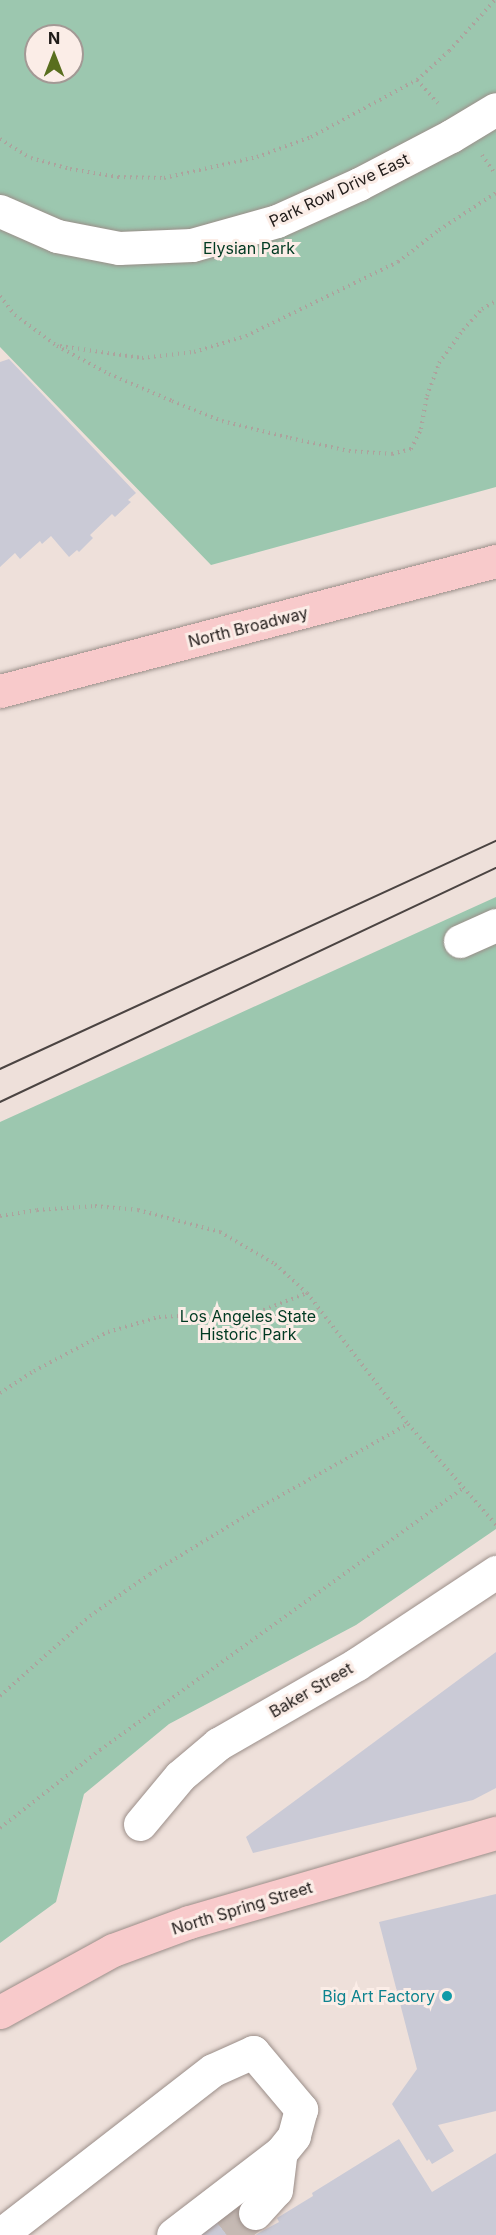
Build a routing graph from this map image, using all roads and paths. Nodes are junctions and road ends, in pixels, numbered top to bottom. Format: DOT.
graph roads {
  1 [pos="495,0"];
  2 [pos="496,109"];
  3 [pos="0,139"];
  4 [pos="496,193"];
  5 [pos="0,211"];
  6 [pos="0,296"];
  7 [pos="496,301"];
  8 [pos="57,346"];
  9 [pos="496,561"];
  10 [pos="0,691"];
  11 [pos="496,925"];
  12 [pos="460,941"];
  13 [pos="0,1216"];
  14 [pos="307,1293"];
  15 [pos="0,1393"];
  16 [pos="408,1424"];
  17 [pos="463,1488"];
  18 [pos="496,1525"];
  19 [pos="496,1572"];
  20 [pos="0,1696"];
  21 [pos="140,1824"];
  22 [pos="0,1828"];
  23 [pos="496,1833"];
  24 [pos="0,2013"];
  25 [pos="281,2152"];
  26 [pos="255,2213"];
  27 [pos="0,2235"];
  28 [pos="173,2235"];
  1 -- 3 [label="path"];
  2 -- 5 [label="street, Park Row Drive East"];
  4 -- 8 [label="path"];
  6 -- 8 [label="path"];
  7 -- 8 [label="path"];
  9 -- 10 [label="main road, North Broadway"];
  11 -- 12 [label="street"];
  13 -- 14 [label="path"];
  14 -- 15 [label="path"];
  14 -- 16 [label="path"];
  16 -- 17 [label="path"];
  16 -- 20 [label="path"];
  17 -- 18 [label="path"];
  17 -- 22 [label="path"];
  19 -- 21 [label="street, Baker Street"];
  23 -- 24 [label="main road, North Spring Street"];
  25 -- 26 [label="street"];
  25 -- 27 [label="street"];
  25 -- 28 [label="street"];
}
